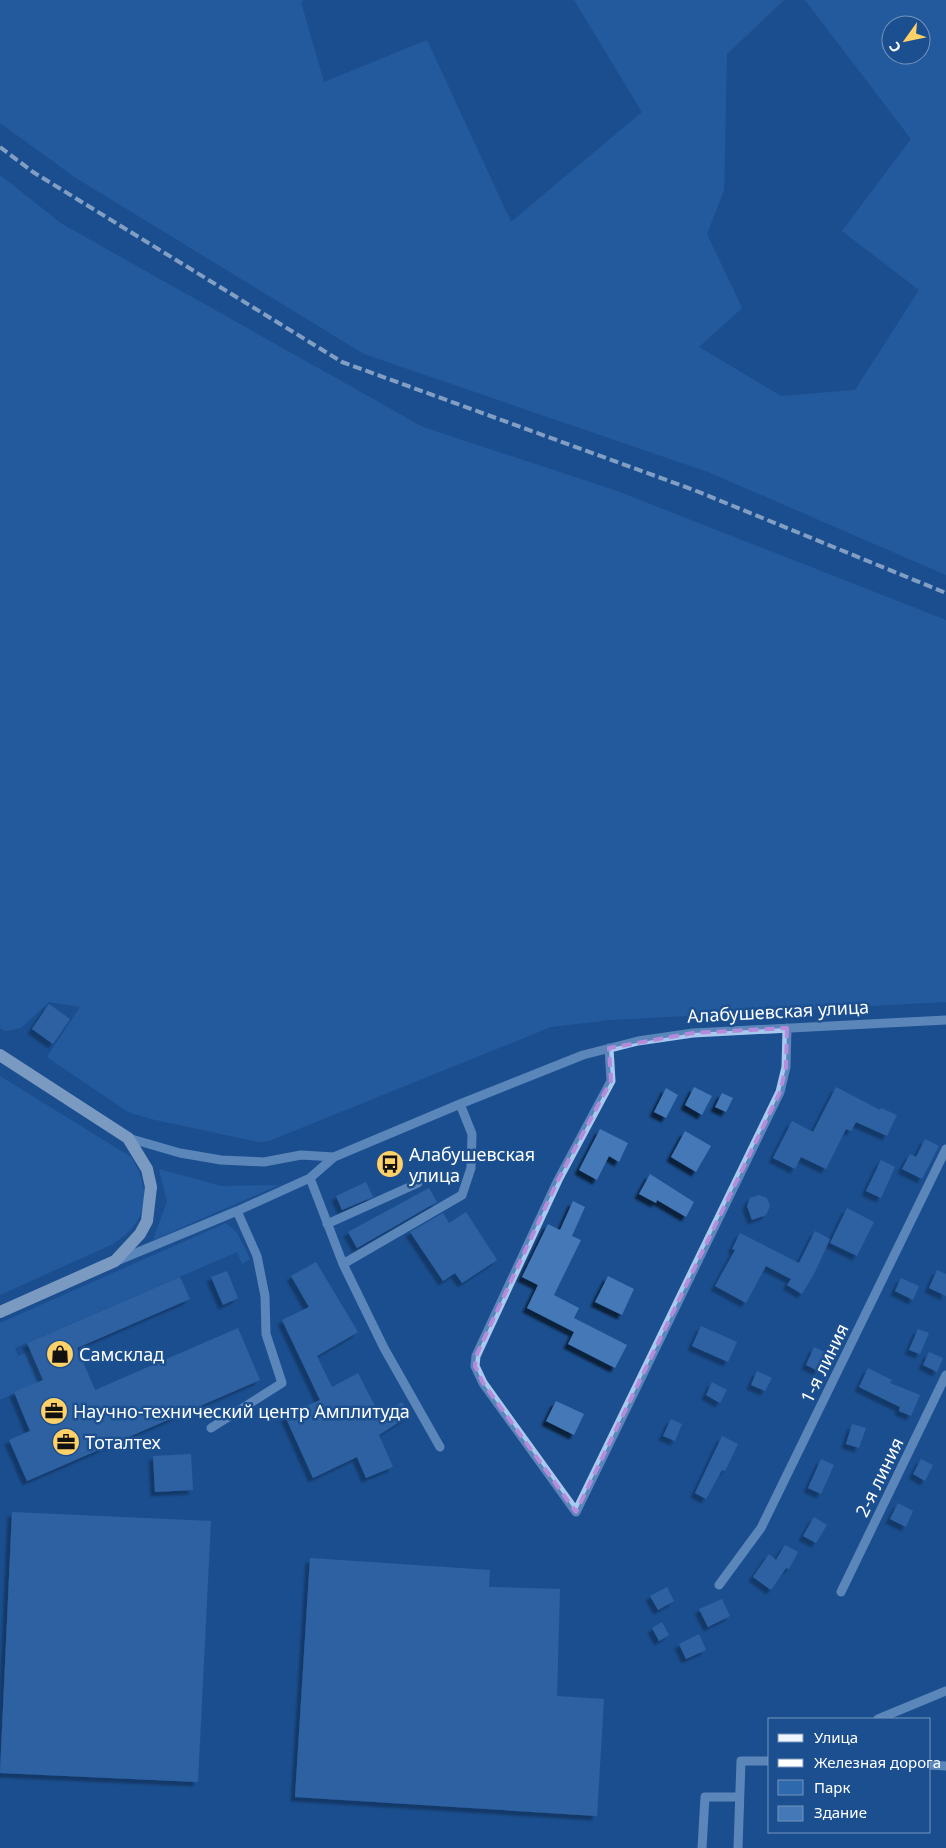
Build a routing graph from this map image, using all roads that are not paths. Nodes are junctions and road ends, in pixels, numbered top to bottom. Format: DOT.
graph roads {
  1 [pos="946,1020"];
  2 [pos="786,1028"];
  3 [pos="609,1048"];
  4 [pos="0,1055"];
  5 [pos="460,1104"];
  6 [pos="128,1138"];
  7 [pos="946,1148"];
  8 [pos="334,1157"];
  9 [pos="310,1178"];
  10 [pos="418,1183"];
  11 [pos="237,1211"];
  12 [pos="328,1224"];
  13 [pos="115,1261"];
  14 [pos="343,1264"];
  15 [pos="0,1312"];
  16 [pos="946,1375"];
  17 [pos="211,1428"];
  18 [pos="440,1447"];
  19 [pos="719,1585"];
  20 [pos="841,1592"];
  21 [pos="946,1691"];
  22 [pos="880,1718"];
  23 [pos="768,1761"];
  24 [pos="931,1766"];
  25 [pos="946,1766"];
  26 [pos="739,1797"];
  27 [pos="702,1848"];
  28 [pos="738,1848"];
  1 -- 2 [label="street, Алабушевская улица"];
  2 -- 3 [label="street, Алабушевская улица"];
  2 -- 3 [label="street"];
  3 -- 5 [label="street, Алабушевская улица"];
  4 -- 6 [label="main road, Алабушевская улица"];
  5 -- 8 [label="street, Алабушевская улица"];
  5 -- 14 [label="street"];
  6 -- 8 [label="street, Алабушевская улица"];
  6 -- 13 [label="main road"];
  7 -- 19 [label="street, 1-я линия"];
  8 -- 9 [label="street, Алабушевская улица"];
  9 -- 11 [label="street, Алабушевская улица"];
  9 -- 12 [label="street"];
  10 -- 12 [label="street"];
  11 -- 13 [label="street, Алабушевская улица"];
  11 -- 17 [label="street"];
  12 -- 14 [label="street"];
  13 -- 15 [label="main road"];
  14 -- 18 [label="street"];
  16 -- 20 [label="street, 2-я линия"];
  21 -- 22 [label="street"];
  23 -- 26 [label="street"];
  24 -- 25 [label="street"];
  26 -- 27 [label="street"];
  26 -- 28 [label="street"];
}
